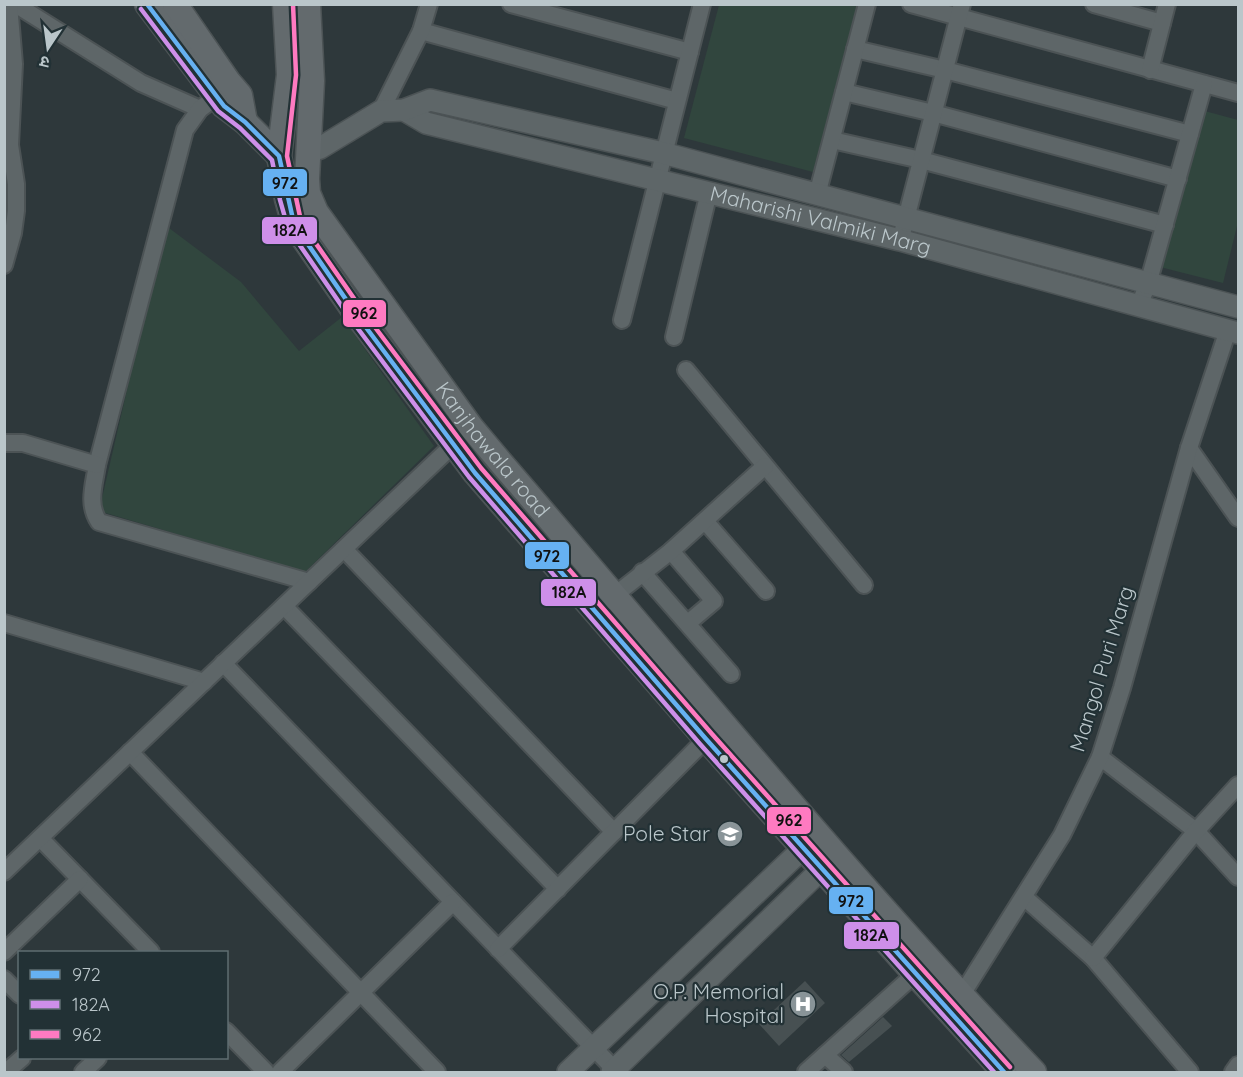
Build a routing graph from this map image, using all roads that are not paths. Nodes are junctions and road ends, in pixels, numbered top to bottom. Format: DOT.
graph roads {
  1 [pos="9,4"];
  2 [pos="15,4"];
  3 [pos="147,4"];
  4 [pos="175,4"];
  5 [pos="285,4"];
  6 [pos="308,4"];
  7 [pos="429,4"];
  8 [pos="511,4"];
  9 [pos="702,4"];
  10 [pos="867,4"];
  11 [pos="911,4"];
  12 [pos="1094,4"];
  13 [pos="1167,4"];
  14 [pos="961,10"];
  15 [pos="1162,23"];
  16 [pos="421,31"];
  17 [pos="855,49"];
  18 [pos="690,52"];
  19 [pos="945,70"];
  20 [pos="1150,70"];
  21 [pos="1204,84"];
  22 [pos="844,92"];
  23 [pos="1239,93"];
  24 [pos="216,97"];
  25 [pos="677,101"];
  26 [pos="404,110"];
  27 [pos="381,111"];
  28 [pos="933,113"];
  29 [pos="1190,134"];
  30 [pos="832,140"];
  31 [pos="308,152"];
  32 [pos="663,153"];
  33 [pos="279,156"];
  34 [pos="921,160"];
  35 [pos="1178,178"];
  36 [pos="656,179"];
  37 [pos="759,180"];
  38 [pos="709,192"];
  39 [pos="817,195"];
  40 [pos="753,203"];
  41 [pos="906,217"];
  42 [pos="1165,225"];
  43 [pos="900,240"];
  44 [pos="4,265"];
  45 [pos="1148,284"];
  46 [pos="1237,302"];
  47 [pos="1139,305"];
  48 [pos="622,320"];
  49 [pos="1233,331"];
  50 [pos="674,337"];
  51 [pos="686,370"];
  52 [pos="4,443"];
  53 [pos="454,444"];
  54 [pos="1189,448"];
  55 [pos="97,465"];
  56 [pos="765,466"];
  57 [pos="1239,518"];
  58 [pos="705,521"];
  59 [pos="344,549"];
  60 [pos="671,550"];
  61 [pos="642,572"];
  62 [pos="309,582"];
  63 [pos="864,585"];
  64 [pos="766,591"];
  65 [pos="614,594"];
  66 [pos="284,606"];
  67 [pos="595,611"];
  68 [pos="4,622"];
  69 [pos="688,623"];
  70 [pos="224,663"];
  71 [pos="731,674"];
  72 [pos="204,682"];
  73 [pos="706,739"];
  74 [pos="130,752"];
  75 [pos="1100,757"];
  76 [pos="1239,785"];
  77 [pos="1196,831"];
  78 [pos="614,832"];
  79 [pos="40,838"];
  80 [pos="811,840"];
  81 [pos="829,861"];
  82 [pos="4,872"];
  83 [pos="1239,877"];
  84 [pos="80,879"];
  85 [pos="558,888"];
  86 [pos="1024,897"];
  87 [pos="453,902"];
  88 [pos="498,949"];
  89 [pos="143,950"];
  90 [pos="4,952"];
  91 [pos="1092,958"];
  92 [pos="915,974"];
  93 [pos="4,979"];
  94 [pos="18,993"];
  95 [pos="361,993"];
  96 [pos="961,996"];
  97 [pos="228,1033"];
  98 [pos="594,1048"];
  99 [pos="825,1055"];
  100 [pos="21,1059"];
  101 [pos="1239,1065"];
  102 [pos="6,1072"];
  103 [pos="266,1072"];
  104 [pos="280,1072"];
  105 [pos="437,1072"];
  106 [pos="568,1072"];
  107 [pos="614,1072"];
  108 [pos="806,1072"];
  109 [pos="844,1072"];
  110 [pos="1004,1072"];
  111 [pos="1034,1072"];
  112 [pos="1190,1072"];
  113 [pos="1233,1072"];
  1 -- 44 [label="street"];
  2 -- 24 [label="street"];
  3 -- 24 [label="main road"];
  4 -- 24 [label="main road"];
  5 -- 33 [label="main road, Kanjhawala road"];
  6 -- 31 [label="main road, Kanjhawala road"];
  7 -- 16 [label="street"];
  8 -- 18 [label="street"];
  9 -- 18 [label="street"];
  10 -- 17 [label="street"];
  11 -- 14 [label="street"];
  12 -- 15 [label="street"];
  13 -- 15 [label="street"];
  14 -- 19 [label="street"];
  14 -- 20 [label="street"];
  15 -- 20 [label="street"];
  16 -- 25 [label="street"];
  16 -- 27 [label="street"];
  17 -- 19 [label="street"];
  17 -- 22 [label="street"];
  18 -- 25 [label="street"];
  19 -- 28 [label="street"];
  19 -- 29 [label="street"];
  20 -- 21 [label="street"];
  21 -- 23 [label="street"];
  21 -- 29 [label="street"];
  22 -- 28 [label="street"];
  22 -- 30 [label="street"];
  24 -- 33 [label="main road"];
  24 -- 55 [label="street"];
  25 -- 32 [label="street"];
  26 -- 27 [label="street, Maharishi Valmiki Marg"];
  26 -- 32 [label="street, Maharishi Valmiki Marg"];
  26 -- 36 [label="street, Maharishi Valmiki Marg"];
  27 -- 31 [label="street, Maharishi Valmiki Marg"];
  28 -- 34 [label="street"];
  28 -- 35 [label="street"];
  29 -- 35 [label="street"];
  30 -- 34 [label="street"];
  30 -- 39 [label="street"];
  31 -- 33 [label="main road"];
  31 -- 65 [label="main road, Kanjhawala road"];
  32 -- 36 [label="street"];
  32 -- 37 [label="street, Maharishi Valmiki Marg"];
  33 -- 53 [label="main road, Kanjhawala road"];
  34 -- 41 [label="street"];
  34 -- 42 [label="street"];
  35 -- 42 [label="street"];
  36 -- 38 [label="street, Maharishi Valmiki Marg"];
  36 -- 48 [label="street"];
  37 -- 39 [label="street, Maharishi Valmiki Marg"];
  37 -- 40 [label="street"];
  38 -- 40 [label="street, Maharishi Valmiki Marg"];
  38 -- 50 [label="street"];
  39 -- 41 [label="street, Maharishi Valmiki Marg"];
  40 -- 43 [label="street, Maharishi Valmiki Marg"];
  41 -- 43 [label="street"];
  41 -- 45 [label="street, Maharishi Valmiki Marg"];
  42 -- 45 [label="street"];
  43 -- 47 [label="street, Maharishi Valmiki Marg"];
  45 -- 46 [label="street, Maharishi Valmiki Marg"];
  45 -- 47 [label="street"];
  46 -- 49 [label="street"];
  47 -- 49 [label="street, Maharishi Valmiki Marg"];
  49 -- 54 [label="street, Mangol Puri Marg"];
  51 -- 56 [label="street"];
  52 -- 55 [label="street"];
  53 -- 59 [label="street"];
  53 -- 67 [label="main road, Kanjhawala road"];
  54 -- 57 [label="street"];
  54 -- 75 [label="street, Mangol Puri Marg"];
  55 -- 62 [label="street"];
  56 -- 58 [label="street"];
  56 -- 63 [label="street"];
  58 -- 60 [label="street"];
  58 -- 64 [label="street"];
  59 -- 62 [label="street"];
  59 -- 78 [label="street"];
  60 -- 61 [label="street"];
  60 -- 69 [label="street"];
  61 -- 65 [label="street"];
  61 -- 69 [label="street"];
  62 -- 66 [label="street"];
  65 -- 67 [label="street"];
  65 -- 80 [label="main road, Kanjhawala road"];
  66 -- 70 [label="street"];
  66 -- 85 [label="street"];
  67 -- 73 [label="main road, Kanjhawala road"];
  68 -- 72 [label="street"];
  69 -- 71 [label="street"];
  70 -- 72 [label="street"];
  70 -- 87 [label="street"];
  72 -- 74 [label="street"];
  73 -- 78 [label="street"];
  73 -- 80 [label="main road, Kanjhawala road"];
  74 -- 79 [label="street"];
  74 -- 95 [label="street"];
  75 -- 77 [label="street"];
  75 -- 86 [label="street, Mangol Puri Marg"];
  76 -- 77 [label="street"];
  77 -- 83 [label="street"];
  77 -- 91 [label="street"];
  78 -- 85 [label="street"];
  79 -- 82 [label="street"];
  79 -- 84 [label="street"];
  80 -- 81 [label="main road, Kanjhawala road"];
  80 -- 98 [label="street"];
  81 -- 92 [label="main road, Kanjhawala road"];
  81 -- 96 [label="main road, Kanjhawala road"];
  81 -- 107 [label="street"];
  84 -- 89 [label="street"];
  84 -- 90 [label="street"];
  85 -- 88 [label="street"];
  86 -- 91 [label="street"];
  86 -- 96 [label="street, Mangol Puri Marg"];
  87 -- 88 [label="street"];
  87 -- 95 [label="street"];
  88 -- 98 [label="street"];
  91 -- 112 [label="street"];
  92 -- 99 [label="street"];
  92 -- 110 [label="main road, Kanjhawala road"];
  93 -- 94 [label="street"];
  95 -- 104 [label="street"];
  95 -- 105 [label="street"];
  96 -- 111 [label="main road, Kanjhawala road"];
  97 -- 103 [label="street"];
  98 -- 106 [label="street"];
  98 -- 107 [label="street"];
  99 -- 108 [label="street"];
  99 -- 109 [label="street"];
  100 -- 102 [label="street"];
  101 -- 113 [label="street"];
}
